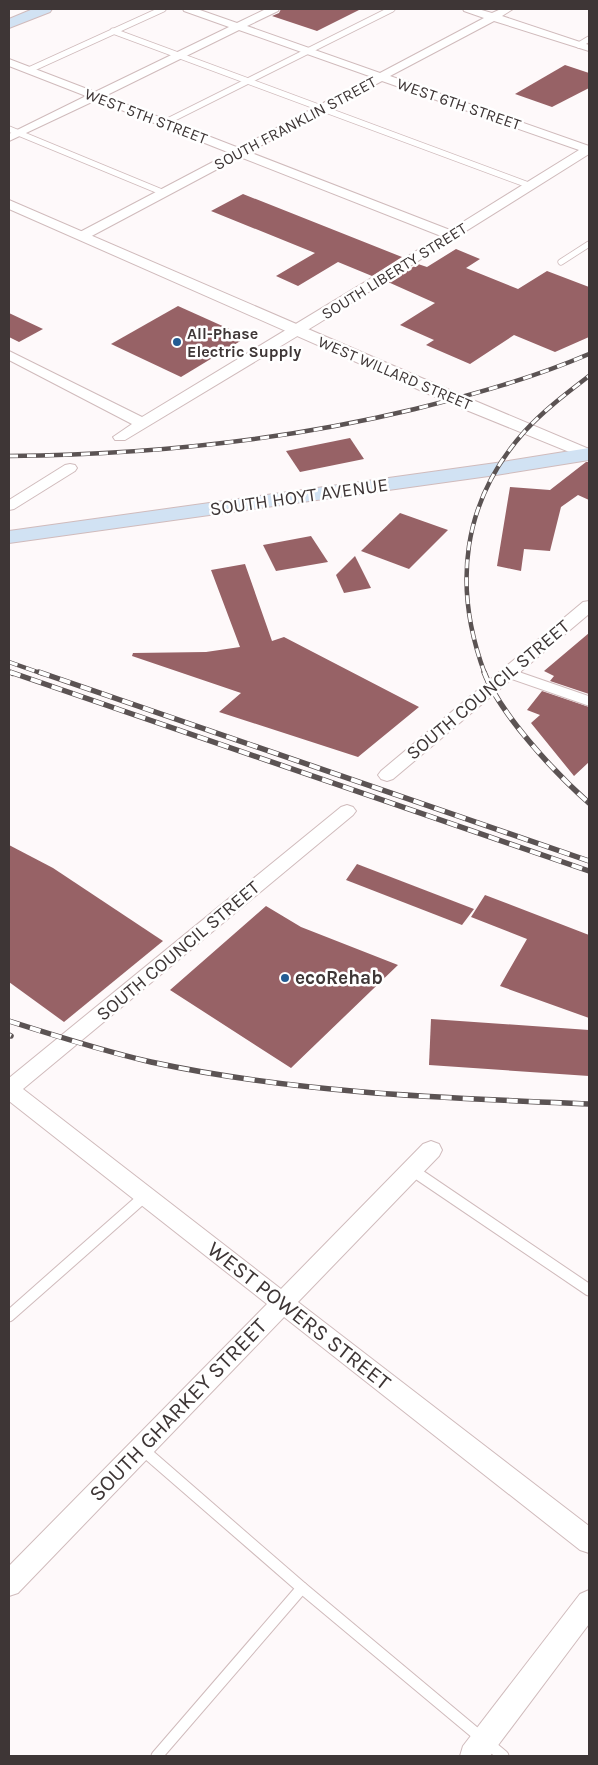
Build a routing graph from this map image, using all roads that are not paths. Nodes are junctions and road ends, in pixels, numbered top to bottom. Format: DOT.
graph roads {
  1 [pos="44,9"];
  2 [pos="162,9"];
  3 [pos="188,9"];
  4 [pos="274,9"];
  5 [pos="392,9"];
  6 [pos="468,9"];
  7 [pos="508,9"];
  8 [pos="493,17"];
  9 [pos="9,24"];
  10 [pos="238,26"];
  11 [pos="113,31"];
  12 [pos="589,39"];
  13 [pos="584,46"];
  14 [pos="307,50"];
  15 [pos="178,55"];
  16 [pos="9,62"];
  17 [pos="29,70"];
  18 [pos="382,77"];
  19 [pos="247,81"];
  20 [pos="96,96"];
  21 [pos="321,109"];
  22 [pos="164,123"];
  23 [pos="12,134"];
  24 [pos="589,149"];
  25 [pos="239,152"];
  26 [pos="531,186"];
  27 [pos="164,193"];
  28 [pos="9,204"];
  29 [pos="451,235"];
  30 [pos="82,236"];
  31 [pos="589,244"];
  32 [pos="561,262"];
  33 [pos="296,330"];
  34 [pos="9,355"];
  35 [pos="142,423"];
  36 [pos="120,437"];
  37 [pos="589,455"];
  38 [pos="70,468"];
  39 [pos="9,506"];
  40 [pos="9,537"];
  41 [pos="589,606"];
  42 [pos="508,673"];
  43 [pos="589,701"];
  44 [pos="387,775"];
  45 [pos="346,811"];
  46 [pos="9,1089"];
  47 [pos="431,1150"];
  48 [pos="412,1170"];
  49 [pos="145,1196"];
  50 [pos="589,1290"];
  51 [pos="282,1303"];
  52 [pos="9,1316"];
  53 [pos="142,1449"];
  54 [pos="589,1541"];
  55 [pos="9,1584"];
  56 [pos="302,1588"];
  57 [pos="589,1603"];
  58 [pos="487,1751"];
  59 [pos="157,1756"];
  1 -- 9 [label="main road"];
  2 -- 11 [label="lane"];
  3 -- 10 [label="street, WEST 6TH STREET"];
  4 -- 10 [label="street"];
  5 -- 14 [label="lane"];
  6 -- 8 [label="street"];
  7 -- 8 [label="street, SOUTH FRANKLIN STREET"];
  8 -- 13 [label="street"];
  8 -- 18 [label="street, SOUTH FRANKLIN STREET"];
  10 -- 14 [label="street, WEST 6TH STREET"];
  10 -- 15 [label="street"];
  11 -- 15 [label="lane"];
  11 -- 17 [label="lane"];
  12 -- 13 [label="lane"];
  14 -- 18 [label="street, WEST 6TH STREET"];
  14 -- 19 [label="lane"];
  15 -- 19 [label="lane"];
  15 -- 20 [label="street"];
  16 -- 17 [label="street, WEST 5TH STREET"];
  17 -- 20 [label="street, WEST 5TH STREET"];
  18 -- 21 [label="street, SOUTH FRANKLIN STREET"];
  18 -- 24 [label="street, WEST 6TH STREET"];
  19 -- 21 [label="lane"];
  19 -- 22 [label="lane"];
  20 -- 22 [label="street, WEST 5TH STREET"];
  20 -- 23 [label="street"];
  21 -- 25 [label="street, SOUTH FRANKLIN STREET"];
  21 -- 26 [label="lane"];
  22 -- 25 [label="street, WEST 5TH STREET"];
  23 -- 27 [label="lane"];
  24 -- 26 [label="street, SOUTH LIBERTY STREET"];
  25 -- 27 [label="street, SOUTH FRANKLIN STREET"];
  25 -- 29 [label="street, WEST 5TH STREET"];
  26 -- 29 [label="street, SOUTH LIBERTY STREET"];
  27 -- 30 [label="street, SOUTH FRANKLIN STREET"];
  28 -- 30 [label="street, WEST WILLARD STREET"];
  29 -- 33 [label="street, SOUTH LIBERTY STREET"];
  30 -- 33 [label="street, WEST WILLARD STREET"];
  31 -- 32 [label="lane"];
  33 -- 35 [label="street, SOUTH LIBERTY STREET"];
  33 -- 37 [label="street, WEST WILLARD STREET"];
  34 -- 35 [label="street"];
  35 -- 36 [label="street, SOUTH LIBERTY STREET"];
  37 -- 40 [label="main road, SOUTH HOYT AVENUE"];
  38 -- 39 [label="street"];
  41 -- 42 [label="street, SOUTH COUNCIL STREET"];
  42 -- 43 [label="lane"];
  42 -- 44 [label="street, SOUTH COUNCIL STREET"];
  45 -- 46 [label="street, SOUTH COUNCIL STREET"];
  46 -- 49 [label="street, WEST POWERS STREET"];
  47 -- 48 [label="street, SOUTH GHARKEY STREET"];
  48 -- 50 [label="lane"];
  48 -- 51 [label="street, SOUTH GHARKEY STREET"];
  49 -- 51 [label="street, WEST POWERS STREET"];
  49 -- 52 [label="lane"];
  51 -- 53 [label="street, SOUTH GHARKEY STREET"];
  51 -- 54 [label="street, WEST POWERS STREET"];
  53 -- 55 [label="street, SOUTH GHARKEY STREET"];
  53 -- 56 [label="lane"];
  56 -- 58 [label="lane"];
  56 -- 59 [label="lane"];
  57 -- 58 [label="street"];
}
